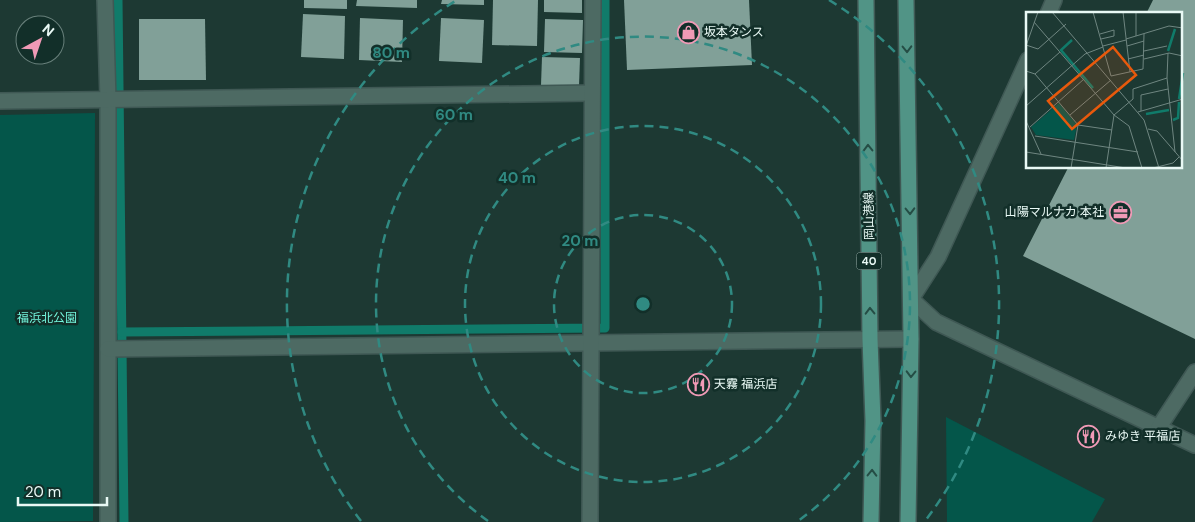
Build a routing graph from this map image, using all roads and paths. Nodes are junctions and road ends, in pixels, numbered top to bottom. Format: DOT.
graph roads {
  1 [pos="105,0"];
  2 [pos="593,0"];
  3 [pos="866,0"];
  4 [pos="906,0"];
  5 [pos="1054,0"];
  6 [pos="1049,12"];
  7 [pos="1026,64"];
  8 [pos="592,93"];
  9 [pos="114,98"];
  10 [pos="0,101"];
  11 [pos="911,299"];
  12 [pos="590,333"];
  13 [pos="870,339"];
  14 [pos="912,339"];
  15 [pos="118,349"];
  16 [pos="1195,372"];
  17 [pos="1158,427"];
  18 [pos="1195,445"];
  19 [pos="108,522"];
  20 [pos="590,522"];
  21 [pos="871,522"];
  22 [pos="908,522"];
  1 -- 9 [label="street"];
  2 -- 8 [label="street"];
  13 -- 3 [label="main road, 岡山港線 / 40, one-way"];
  4 -- 11 [label="main road, one-way"];
  5 -- 6 [label="street"];
  7 -- 11 [label="street"];
  8 -- 9 [label="street"];
  8 -- 12 [label="street"];
  9 -- 10 [label="street"];
  9 -- 15 [label="street"];
  11 -- 14 [label="main road"];
  11 -- 17 [label="street"];
  12 -- 13 [label="street"];
  12 -- 15 [label="street"];
  12 -- 20 [label="street"];
  13 -- 14 [label="street"];
  21 -- 13 [label="main road, 岡山港線 / 40, one-way"];
  14 -- 22 [label="main road, one-way"];
  15 -- 19 [label="street"];
  16 -- 17 [label="street"];
  17 -- 18 [label="street"];
}
